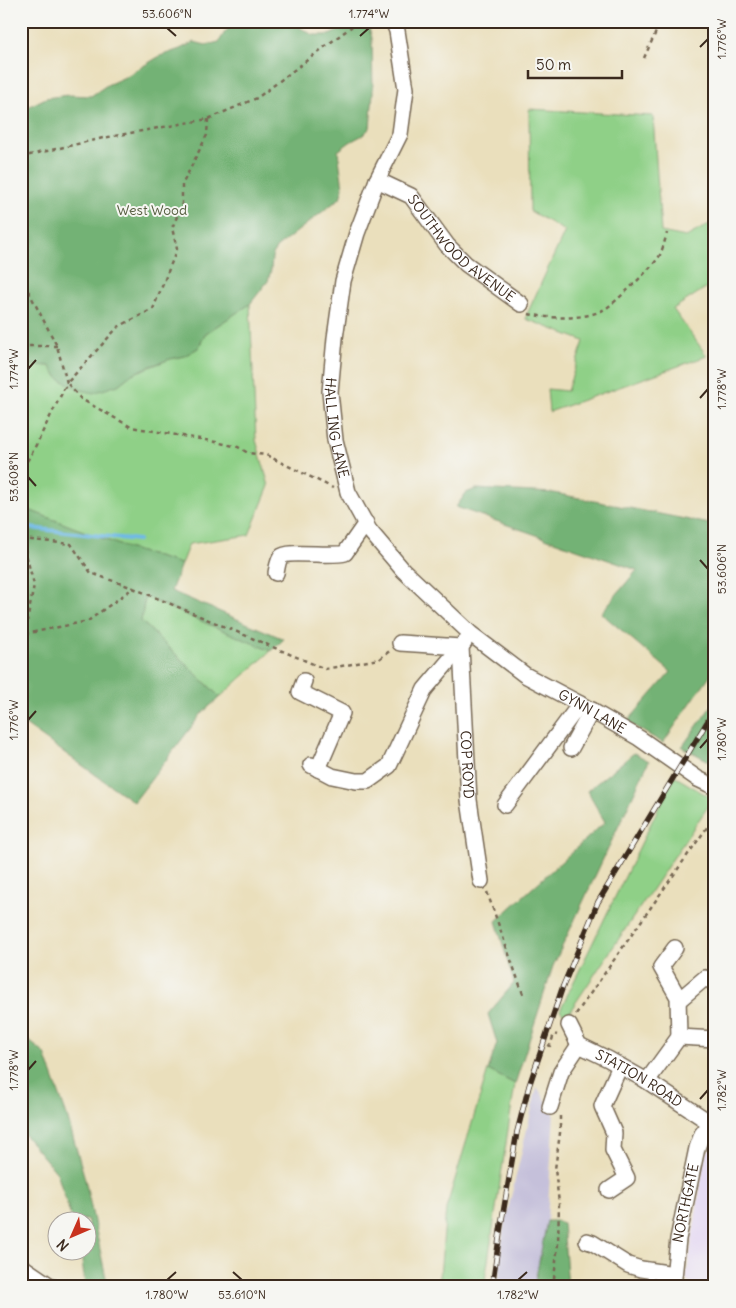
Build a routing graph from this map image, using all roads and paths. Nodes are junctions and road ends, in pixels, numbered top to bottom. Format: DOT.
graph roads {
  1 [pos="359,21"];
  2 [pos="393,21"];
  3 [pos="661,21"];
  4 [pos="644,58"];
  5 [pos="208,119"];
  6 [pos="21,157"];
  7 [pos="377,180"];
  8 [pos="667,233"];
  9 [pos="21,276"];
  10 [pos="521,304"];
  11 [pos="21,346"];
  12 [pos="57,346"];
  13 [pos="67,383"];
  14 [pos="21,471"];
  15 [pos="348,492"];
  16 [pos="366,523"];
  17 [pos="22,538"];
  18 [pos="276,573"];
  19 [pos="133,588"];
  20 [pos="26,634"];
  21 [pos="471,634"];
  22 [pos="400,643"];
  23 [pos="461,647"];
  24 [pos="21,654"];
  25 [pos="304,681"];
  26 [pos="586,707"];
  27 [pos="571,748"];
  28 [pos="715,786"];
  29 [pos="505,805"];
  30 [pos="715,816"];
  31 [pos="481,881"];
  32 [pos="676,948"];
  33 [pos="715,982"];
  34 [pos="523,994"];
  35 [pos="679,1000"];
  36 [pos="569,1025"];
  37 [pos="556,1035"];
  38 [pos="679,1037"];
  39 [pos="715,1038"];
  40 [pos="548,1045"];
  41 [pos="579,1045"];
  42 [pos="620,1066"];
  43 [pos="647,1081"];
  44 [pos="551,1105"];
  45 [pos="713,1122"];
  46 [pos="609,1190"];
  47 [pos="587,1241"];
  48 [pos="21,1266"];
  49 [pos="674,1280"];
  50 [pos="52,1287"];
  51 [pos="553,1287"];
  1 -- 5 [label="path"];
  2 -- 7 [label="street, HALL ING LANE"];
  3 -- 4 [label="path"];
  5 -- 6 [label="path"];
  5 -- 13 [label="path"];
  7 -- 10 [label="street, SOUTHWOOD AVENUE"];
  7 -- 15 [label="street, HALL ING LANE"];
  8 -- 10 [label="path"];
  9 -- 12 [label="path"];
  11 -- 12 [label="path"];
  12 -- 13 [label="path"];
  13 -- 14 [label="path"];
  13 -- 15 [label="path"];
  15 -- 16 [label="street, HALL ING LANE"];
  16 -- 18 [label="street"];
  16 -- 21 [label="street, HALL ING LANE"];
  17 -- 19 [label="path"];
  17 -- 20 [label="path"];
  19 -- 20 [label="path"];
  19 -- 22 [label="path"];
  20 -- 24 [label="path"];
  21 -- 23 [label="street"];
  21 -- 26 [label="street, GYNN LANE"];
  22 -- 23 [label="street"];
  23 -- 25 [label="street"];
  23 -- 31 [label="street, COP ROYD"];
  26 -- 27 [label="street"];
  26 -- 28 [label="street, GYNN LANE"];
  26 -- 29 [label="street"];
  30 -- 36 [label="path"];
  31 -- 34 [label="path"];
  32 -- 35 [label="street"];
  33 -- 35 [label="street"];
  35 -- 38 [label="street"];
  36 -- 41 [label="street, STATION ROAD"];
  37 -- 40 [label="path"];
  38 -- 39 [label="street"];
  38 -- 43 [label="street"];
  41 -- 42 [label="street, STATION ROAD"];
  41 -- 44 [label="street"];
  42 -- 43 [label="street, STATION ROAD"];
  42 -- 46 [label="street"];
  43 -- 45 [label="street, STATION ROAD"];
  44 -- 51 [label="path"];
  45 -- 49 [label="street, NORTHGATE"];
  47 -- 49 [label="street"];
  48 -- 50 [label="street"];
}
